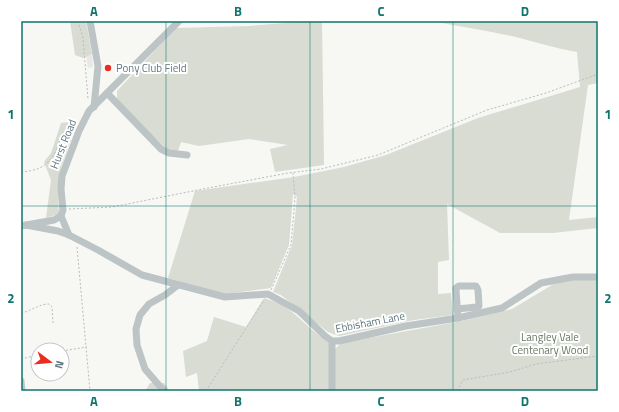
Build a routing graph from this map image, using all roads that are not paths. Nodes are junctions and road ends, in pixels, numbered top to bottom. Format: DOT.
graph roads {
  1 [pos="90,21"];
  2 [pos="179,21"];
  3 [pos="107,93"];
  4 [pos="92,109"];
  5 [pos="187,155"];
  6 [pos="59,215"];
  7 [pos="24,225"];
  8 [pos="58,231"];
  9 [pos="69,236"];
  10 [pos="598,277"];
  11 [pos="178,285"];
  12 [pos="458,309"];
  13 [pos="458,318"];
  14 [pos="332,341"];
  15 [pos="21,381"];
  16 [pos="22,391"];
  17 [pos="164,391"];
  18 [pos="332,391"];
  1 -- 4 [label="street"];
  2 -- 3 [label="street, Hurst Road"];
  3 -- 4 [label="street, Hurst Road"];
  3 -- 5 [label="street"];
  4 -- 6 [label="street, Hurst Road"];
  6 -- 7 [label="street"];
  6 -- 8 [label="street"];
  6 -- 9 [label="street"];
  7 -- 8 [label="street"];
  8 -- 9 [label="street"];
  9 -- 11 [label="street"];
  10 -- 13 [label="street, Ebbisham Lane"];
  11 -- 14 [label="street, Ebbisham Lane"];
  11 -- 17 [label="street"];
  12 -- 13 [label="street"];
  13 -- 14 [label="street, Ebbisham Lane"];
  14 -- 18 [label="street"];
  15 -- 16 [label="street"];
}
